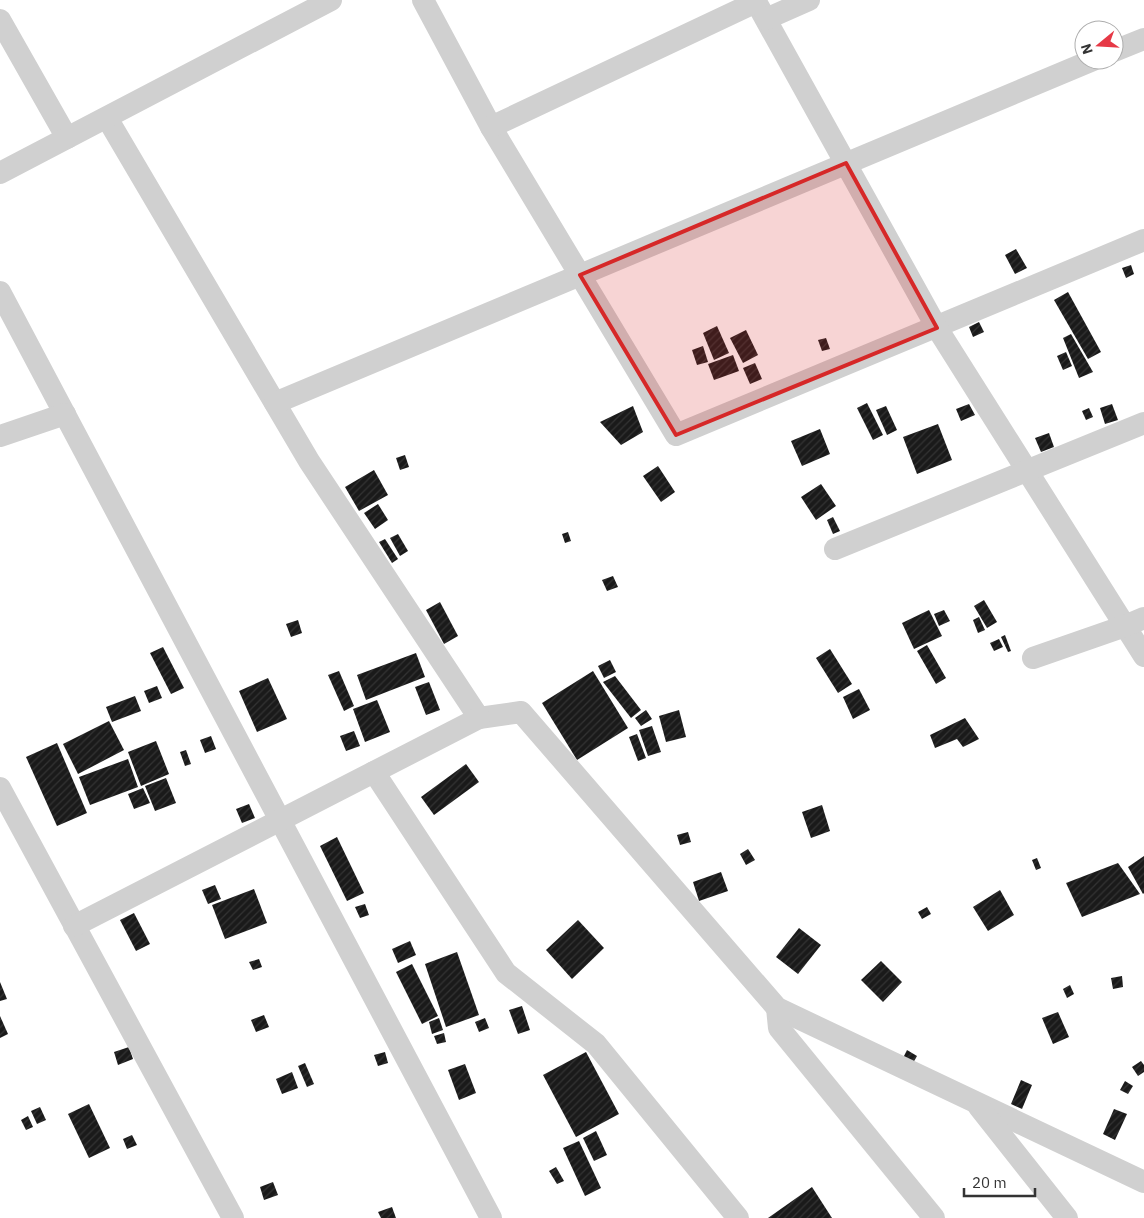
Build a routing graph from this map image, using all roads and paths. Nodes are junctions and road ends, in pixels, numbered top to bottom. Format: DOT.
graph roads {
  1 [pos="331,0"];
  2 [pos="423,0"];
  3 [pos="809,0"];
  4 [pos="759,7"];
  5 [pos="0,20"];
  6 [pos="1144,39"];
  7 [pos="1124,47"];
  8 [pos="1074,68"];
  9 [pos="107,118"];
  10 [pos="492,127"];
  11 [pos="68,138"];
  12 [pos="846,163"];
  13 [pos="0,174"];
  14 [pos="1144,240"];
  15 [pos="580,275"];
  16 [pos="0,292"];
  17 [pos="936,328"];
  18 [pos="275,403"];
  19 [pos="65,414"];
  20 [pos="1144,423"];
  21 [pos="0,436"];
  22 [pos="1027,471"];
  23 [pos="835,549"];
  24 [pos="1134,622"];
  25 [pos="1144,656"];
  26 [pos="1033,658"];
  27 [pos="479,718"];
  28 [pos="374,772"];
  29 [pos="0,788"];
  30 [pos="280,820"];
  31 [pos="74,926"];
  32 [pos="777,1008"];
  33 [pos="976,1102"];
  34 [pos="1144,1182"];
  35 [pos="233,1218"];
  36 [pos="491,1218"];
  37 [pos="738,1218"];
  38 [pos="934,1218"];
  39 [pos="1066,1218"];
  1 -- 9 [label="street"];
  2 -- 10 [label="street"];
  3 -- 4 [label="street"];
  4 -- 10 [label="street"];
  4 -- 12 [label="street"];
  5 -- 11 [label="street"];
  6 -- 7 [label="street"];
  8 -- 12 [label="street"];
  9 -- 11 [label="street"];
  9 -- 18 [label="street"];
  10 -- 15 [label="street"];
  11 -- 13 [label="street"];
  12 -- 15 [label="street"];
  12 -- 17 [label="street"];
  14 -- 17 [label="street"];
  15 -- 17 [label="street"];
  15 -- 18 [label="street"];
  16 -- 19 [label="street"];
  17 -- 22 [label="street"];
  18 -- 27 [label="street"];
  19 -- 21 [label="street"];
  19 -- 30 [label="street"];
  20 -- 22 [label="street"];
  22 -- 23 [label="street"];
  22 -- 24 [label="street"];
  24 -- 25 [label="street"];
  24 -- 26 [label="street"];
  27 -- 28 [label="street"];
  27 -- 32 [label="street"];
  28 -- 30 [label="street"];
  28 -- 37 [label="street"];
  29 -- 31 [label="street"];
  30 -- 31 [label="street"];
  30 -- 36 [label="street"];
  31 -- 35 [label="street"];
  32 -- 33 [label="street"];
  32 -- 38 [label="street"];
  33 -- 34 [label="street"];
  33 -- 39 [label="street"];
}
